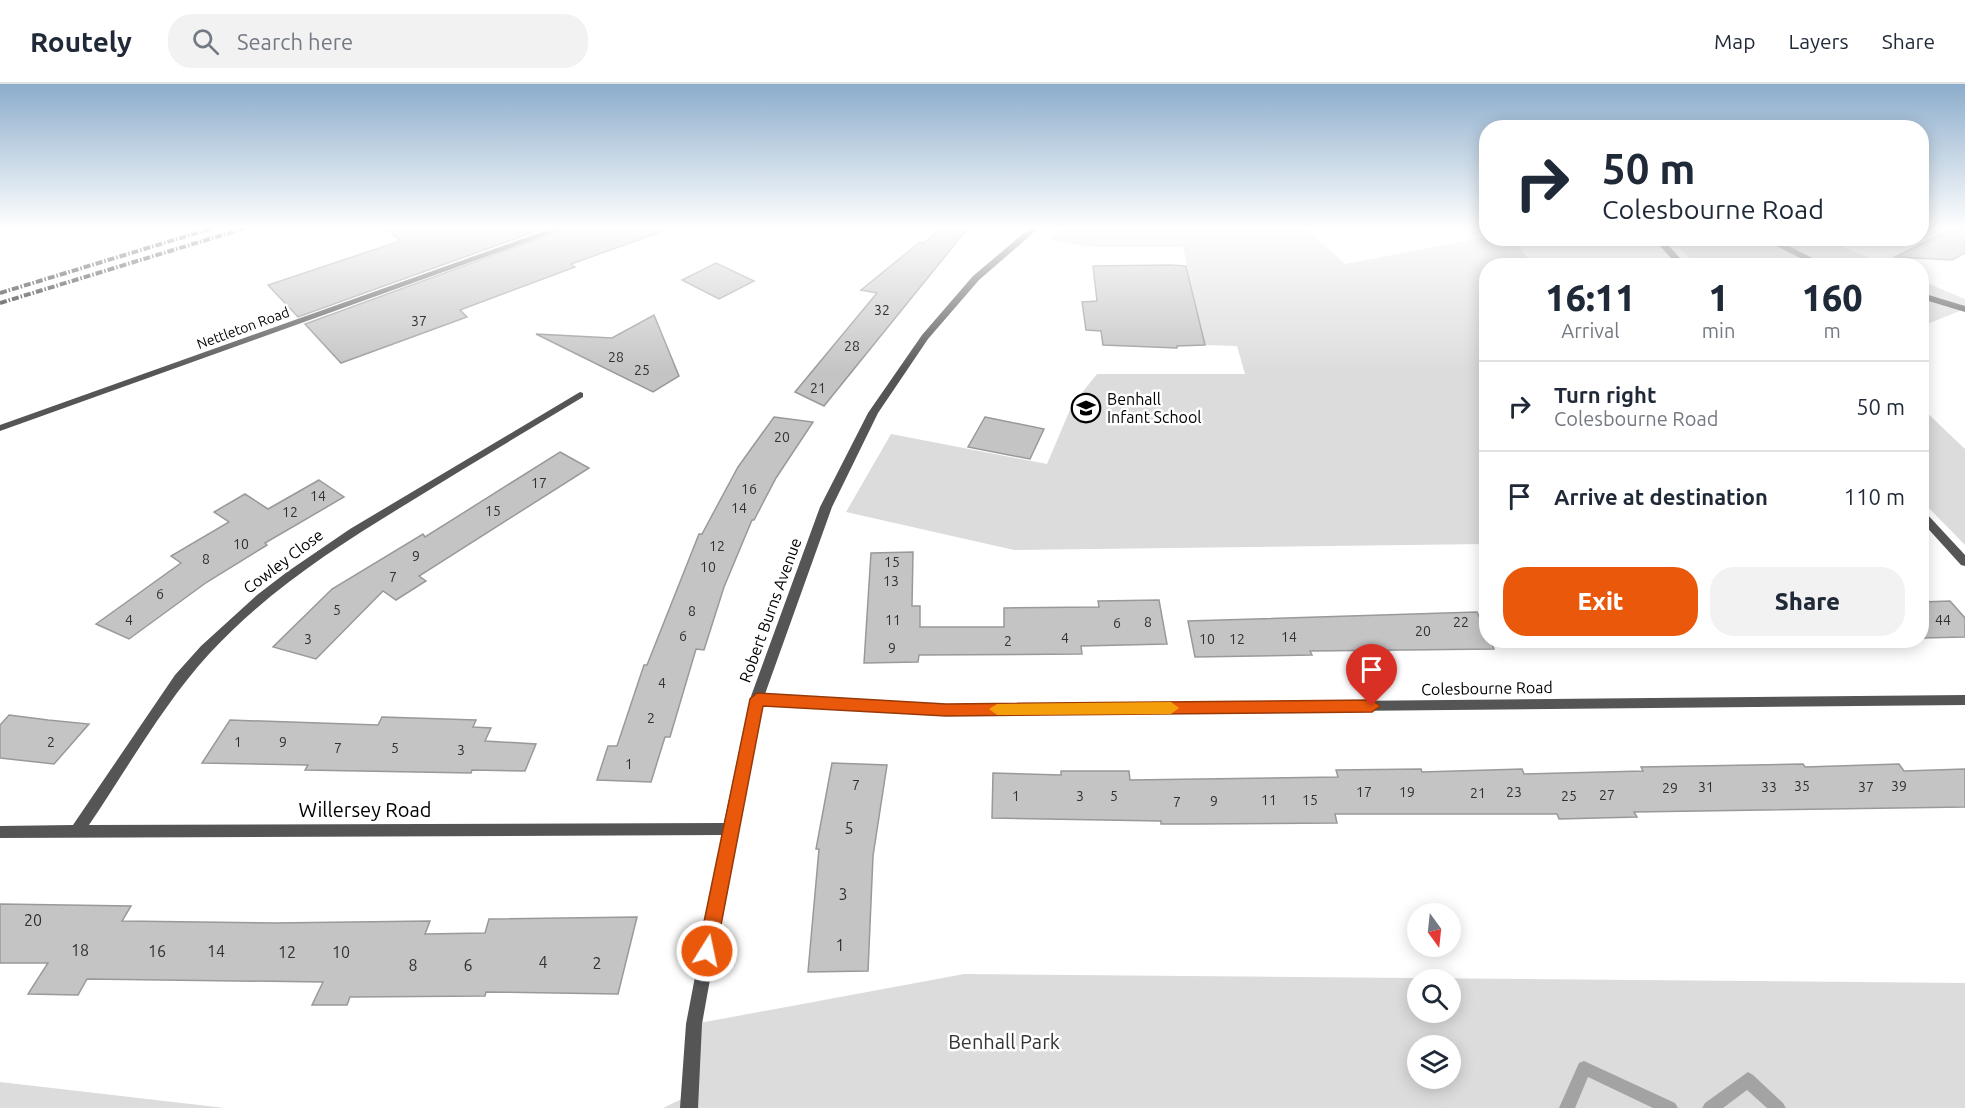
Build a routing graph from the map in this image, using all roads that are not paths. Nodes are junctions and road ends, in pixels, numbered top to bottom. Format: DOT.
graph roads {
  1 [pos="428,276"];
  2 [pos="979,276"];
  3 [pos="1929,298"];
  4 [pos="1965,309"];
  5 [pos="580,395"];
  6 [pos="0,428"];
  7 [pos="1929,523"];
  8 [pos="1965,562"];
  9 [pos="757,699"];
  10 [pos="1965,700"];
  11 [pos="730,829"];
  12 [pos="0,832"];
  13 [pos="76,833"];
  14 [pos="689,1108"];
  1 -- 6 [label="street, Nettleton Road"];
  2 -- 9 [label="street, Robert Burns Avenue"];
  3 -- 4 [label="street"];
  5 -- 13 [label="street, Cowley Close"];
  7 -- 8 [label="street"];
  9 -- 10 [label="street, Colesbourne Road"];
  9 -- 11 [label="street, Robert Burns Avenue"];
  11 -- 13 [label="street, Willersey Road"];
  11 -- 14 [label="street, Robert Burns Avenue"];
  12 -- 13 [label="street, Willersey Road"];
}
